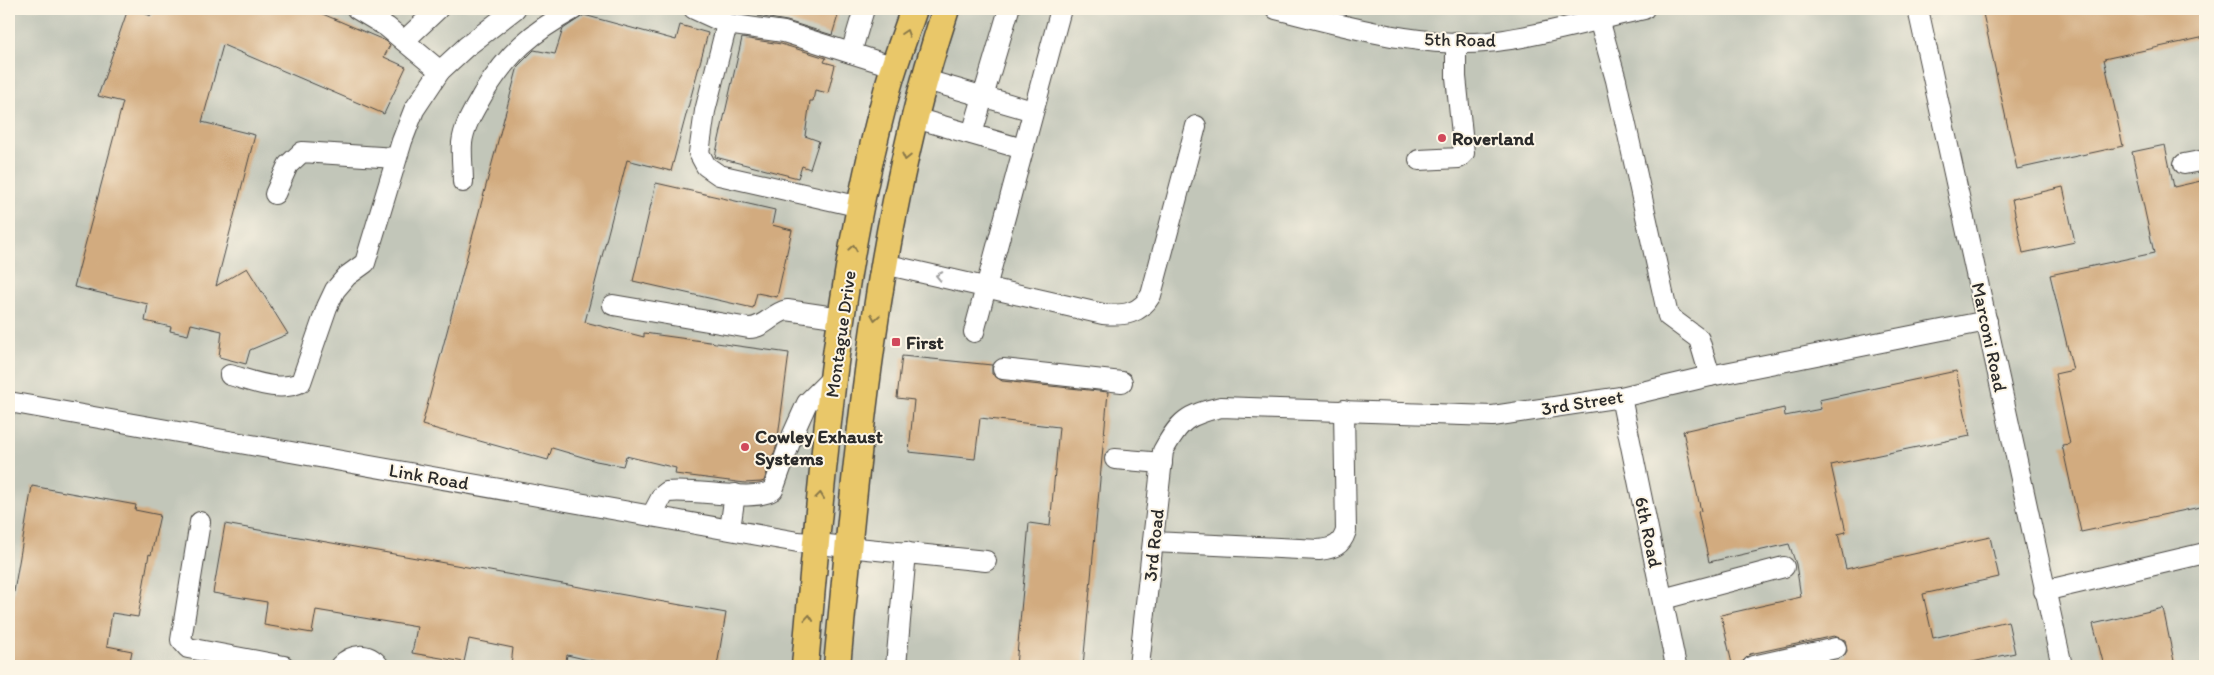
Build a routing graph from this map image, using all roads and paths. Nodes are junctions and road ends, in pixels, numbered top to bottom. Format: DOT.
graph roads {
  1 [pos="357,9"];
  2 [pos="438,9"];
  3 [pos="515,9"];
  4 [pos="574,9"];
  5 [pos="694,9"];
  6 [pos="864,9"];
  7 [pos="914,9"];
  8 [pos="946,9"];
  9 [pos="1009,9"];
  10 [pos="1061,9"];
  11 [pos="1276,9"];
  12 [pos="1644,9"];
  13 [pos="1918,9"];
  14 [pos="492,16"];
  15 [pos="1600,19"];
  16 [pos="727,24"];
  17 [pos="404,41"];
  18 [pos="1456,42"];
  19 [pos="851,53"];
  20 [pos="895,67"];
  21 [pos="440,71"];
  22 [pos="926,80"];
  23 [pos="984,98"];
  24 [pos="1033,111"];
  25 [pos="915,118"];
  26 [pos="1196,126"];
  27 [pos="972,134"];
  28 [pos="1023,150"];
  29 [pos="396,158"];
  30 [pos="1419,160"];
  31 [pos="2205,160"];
  32 [pos="2184,164"];
  33 [pos="463,182"];
  34 [pos="275,194"];
  35 [pos="861,207"];
  36 [pos="884,264"];
  37 [pos="987,286"];
  38 [pos="613,305"];
  39 [pos="841,318"];
  40 [pos="1987,321"];
  41 [pos="974,332"];
  42 [pos="1003,369"];
  43 [pos="230,375"];
  44 [pos="1710,376"];
  45 [pos="832,378"];
  46 [pos="1122,382"];
  47 [pos="1621,397"];
  48 [pos="9,402"];
  49 [pos="1344,410"];
  50 [pos="1176,427"];
  51 [pos="1115,459"];
  52 [pos="1162,463"];
  53 [pos="735,494"];
  54 [pos="652,516"];
  55 [pos="200,522"];
  56 [pos="730,529"];
  57 [pos="1153,542"];
  58 [pos="816,544"];
  59 [pos="849,547"];
  60 [pos="906,552"];
  61 [pos="2205,553"];
  62 [pos="986,561"];
  63 [pos="1784,567"];
  64 [pos="2044,591"];
  65 [pos="1662,599"];
  66 [pos="1836,648"];
  67 [pos="284,666"];
  68 [pos="340,666"];
  69 [pos="379,666"];
  70 [pos="805,666"];
  71 [pos="837,666"];
  72 [pos="896,666"];
  73 [pos="1139,666"];
  74 [pos="1676,666"];
  75 [pos="1754,666"];
  76 [pos="2062,666"];
  1 -- 17 [label="street"];
  2 -- 17 [label="street"];
  3 -- 14 [label="street"];
  4 -- 33 [label="street"];
  5 -- 16 [label="street"];
  6 -- 19 [label="street"];
  20 -- 7 [label="main road, Montague Drive, one-way"];
  8 -- 22 [label="main road, Montague Drive"];
  9 -- 23 [label="street"];
  10 -- 24 [label="street"];
  11 -- 18 [label="street, 5th Road"];
  12 -- 15 [label="street, 5th Road"];
  13 -- 40 [label="street, Marconi Road"];
  14 -- 21 [label="street"];
  15 -- 18 [label="street, 5th Road"];
  15 -- 44 [label="street"];
  16 -- 19 [label="street"];
  16 -- 35 [label="street"];
  17 -- 21 [label="street"];
  18 -- 30 [label="street"];
  19 -- 20 [label="street"];
  20 -- 35 [label="main road, Montague Drive"];
  21 -- 29 [label="street"];
  22 -- 23 [label="street"];
  22 -- 25 [label="main road, Montague Drive"];
  23 -- 24 [label="street"];
  23 -- 27 [label="street"];
  24 -- 28 [label="street"];
  25 -- 27 [label="street"];
  25 -- 36 [label="main road, Montague Drive, one-way"];
  26 -- 37 [label="street"];
  27 -- 28 [label="street"];
  28 -- 37 [label="street"];
  29 -- 34 [label="street"];
  29 -- 43 [label="street"];
  31 -- 32 [label="street"];
  39 -- 35 [label="main road, Montague Drive, one-way"];
  37 -- 36 [label="street, one-way"];
  36 -- 59 [label="main road, Montague Drive, one-way"];
  37 -- 41 [label="street"];
  38 -- 39 [label="street"];
  39 -- 45 [label="main road, Montague Drive"];
  40 -- 44 [label="street, 3rd Street"];
  40 -- 64 [label="street, Marconi Road"];
  42 -- 46 [label="street"];
  44 -- 47 [label="street, 3rd Street"];
  45 -- 53 [label="street"];
  58 -- 45 [label="main road, Montague Drive, one-way"];
  47 -- 49 [label="street, 3rd Street"];
  47 -- 65 [label="street, 6th Road"];
  48 -- 54 [label="street, Link Road"];
  49 -- 50 [label="street, 3rd Street"];
  49 -- 57 [label="street"];
  50 -- 52 [label="street, 3rd Road"];
  51 -- 52 [label="street"];
  52 -- 57 [label="street, 3rd Road"];
  53 -- 54 [label="street"];
  53 -- 56 [label="street"];
  54 -- 56 [label="street, Link Road"];
  55 -- 67 [label="street"];
  56 -- 58 [label="street, Link Road"];
  57 -- 73 [label="street, 3rd Road"];
  58 -- 59 [label="street, Link Road"];
  70 -- 58 [label="main road, Montague Drive, one-way"];
  59 -- 60 [label="street, Link Road"];
  59 -- 71 [label="main road, Montague Drive"];
  60 -- 62 [label="street, Link Road"];
  60 -- 72 [label="street"];
  61 -- 64 [label="street"];
  63 -- 65 [label="street"];
  64 -- 76 [label="street, Marconi Road"];
  65 -- 74 [label="street, 6th Road"];
  66 -- 75 [label="street"];
  68 -- 69 [label="street"];
}
